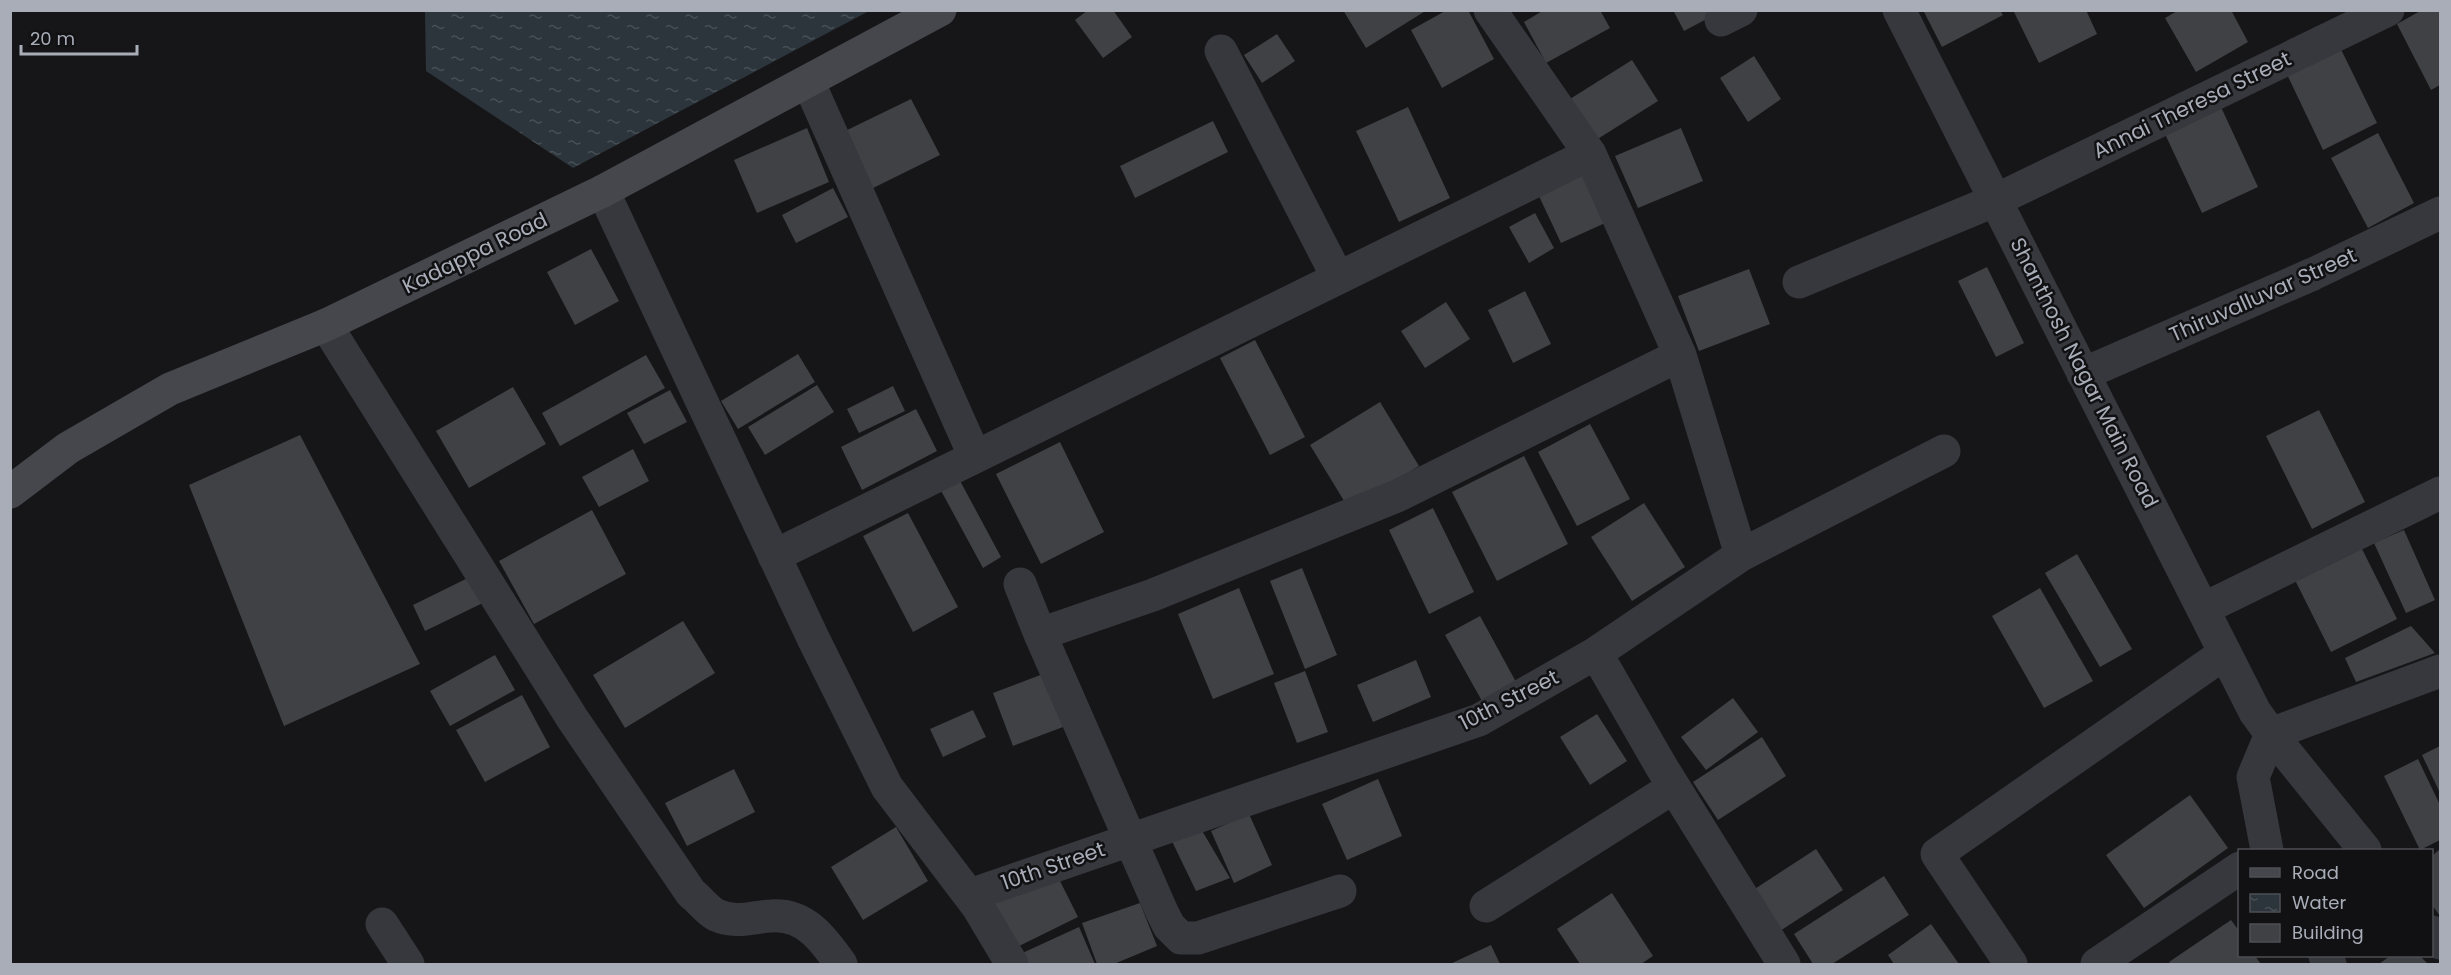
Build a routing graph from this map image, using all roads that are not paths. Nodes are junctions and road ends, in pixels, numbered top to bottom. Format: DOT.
graph roads {
  1 [pos="940,10"];
  2 [pos="1490,10"];
  3 [pos="1899,10"];
  4 [pos="2388,10"];
  5 [pos="1221,51"];
  6 [pos="808,81"];
  7 [pos="1590,154"];
  8 [pos="603,191"];
  9 [pos="1996,200"];
  10 [pos="2440,213"];
  11 [pos="1338,278"];
  12 [pos="1799,282"];
  13 [pos="326,325"];
  14 [pos="1680,355"];
  15 [pos="2083,375"];
  16 [pos="1944,451"];
  17 [pos="975,457"];
  18 [pos="10,492"];
  19 [pos="2440,493"];
  20 [pos="1741,555"];
  21 [pos="774,556"];
  22 [pos="1020,584"];
  23 [pos="2203,609"];
  24 [pos="1040,634"];
  25 [pos="1596,653"];
  26 [pos="2225,653"];
  27 [pos="2440,671"];
  28 [pos="2271,734"];
  29 [pos="1674,787"];
  30 [pos="1130,840"];
  31 [pos="2266,849"];
  32 [pos="2364,849"];
  33 [pos="2238,869"];
  34 [pos="1340,891"];
  35 [pos="969,895"];
  36 [pos="1485,906"];
  37 [pos="382,924"];
  38 [pos="408,964"];
  39 [pos="840,964"];
  40 [pos="1012,964"];
  41 [pos="1784,964"];
  42 [pos="2011,964"];
  43 [pos="2097,964"];
  1 -- 6 [label="main road, Kadappa Road"];
  2 -- 7 [label="street"];
  3 -- 9 [label="street, Shanthosh Nagar Main Road"];
  4 -- 9 [label="street, Annai Theresa Street"];
  5 -- 11 [label="street"];
  6 -- 8 [label="main road, Kadappa Road"];
  6 -- 17 [label="street"];
  7 -- 11 [label="street"];
  7 -- 14 [label="street"];
  8 -- 13 [label="main road, Kadappa Road"];
  8 -- 21 [label="street"];
  9 -- 12 [label="street, Annai Theresa Street"];
  9 -- 15 [label="street, Shanthosh Nagar Main Road"];
  10 -- 15 [label="street, Thiruvalluvar Street"];
  11 -- 17 [label="street"];
  13 -- 18 [label="main road, Kadappa Road"];
  13 -- 39 [label="street"];
  14 -- 20 [label="street"];
  14 -- 24 [label="street"];
  15 -- 23 [label="street, Shanthosh Nagar Main Road"];
  16 -- 20 [label="street, 10th Street"];
  17 -- 21 [label="street"];
  19 -- 23 [label="street"];
  20 -- 25 [label="street, 10th Street"];
  21 -- 35 [label="street"];
  22 -- 24 [label="street"];
  23 -- 26 [label="street, Shanthosh Nagar Main Road"];
  24 -- 30 [label="street"];
  25 -- 29 [label="street"];
  25 -- 30 [label="street, 10th Street"];
  26 -- 28 [label="street, Shanthosh Nagar Main Road"];
  26 -- 42 [label="street"];
  27 -- 28 [label="street"];
  28 -- 31 [label="street"];
  28 -- 32 [label="street, Shanthosh Nagar Main Road"];
  29 -- 36 [label="street"];
  29 -- 41 [label="street"];
  30 -- 34 [label="street"];
  30 -- 35 [label="street, 10th Street"];
  33 -- 43 [label="street"];
  35 -- 40 [label="street"];
  37 -- 38 [label="street"];
}
